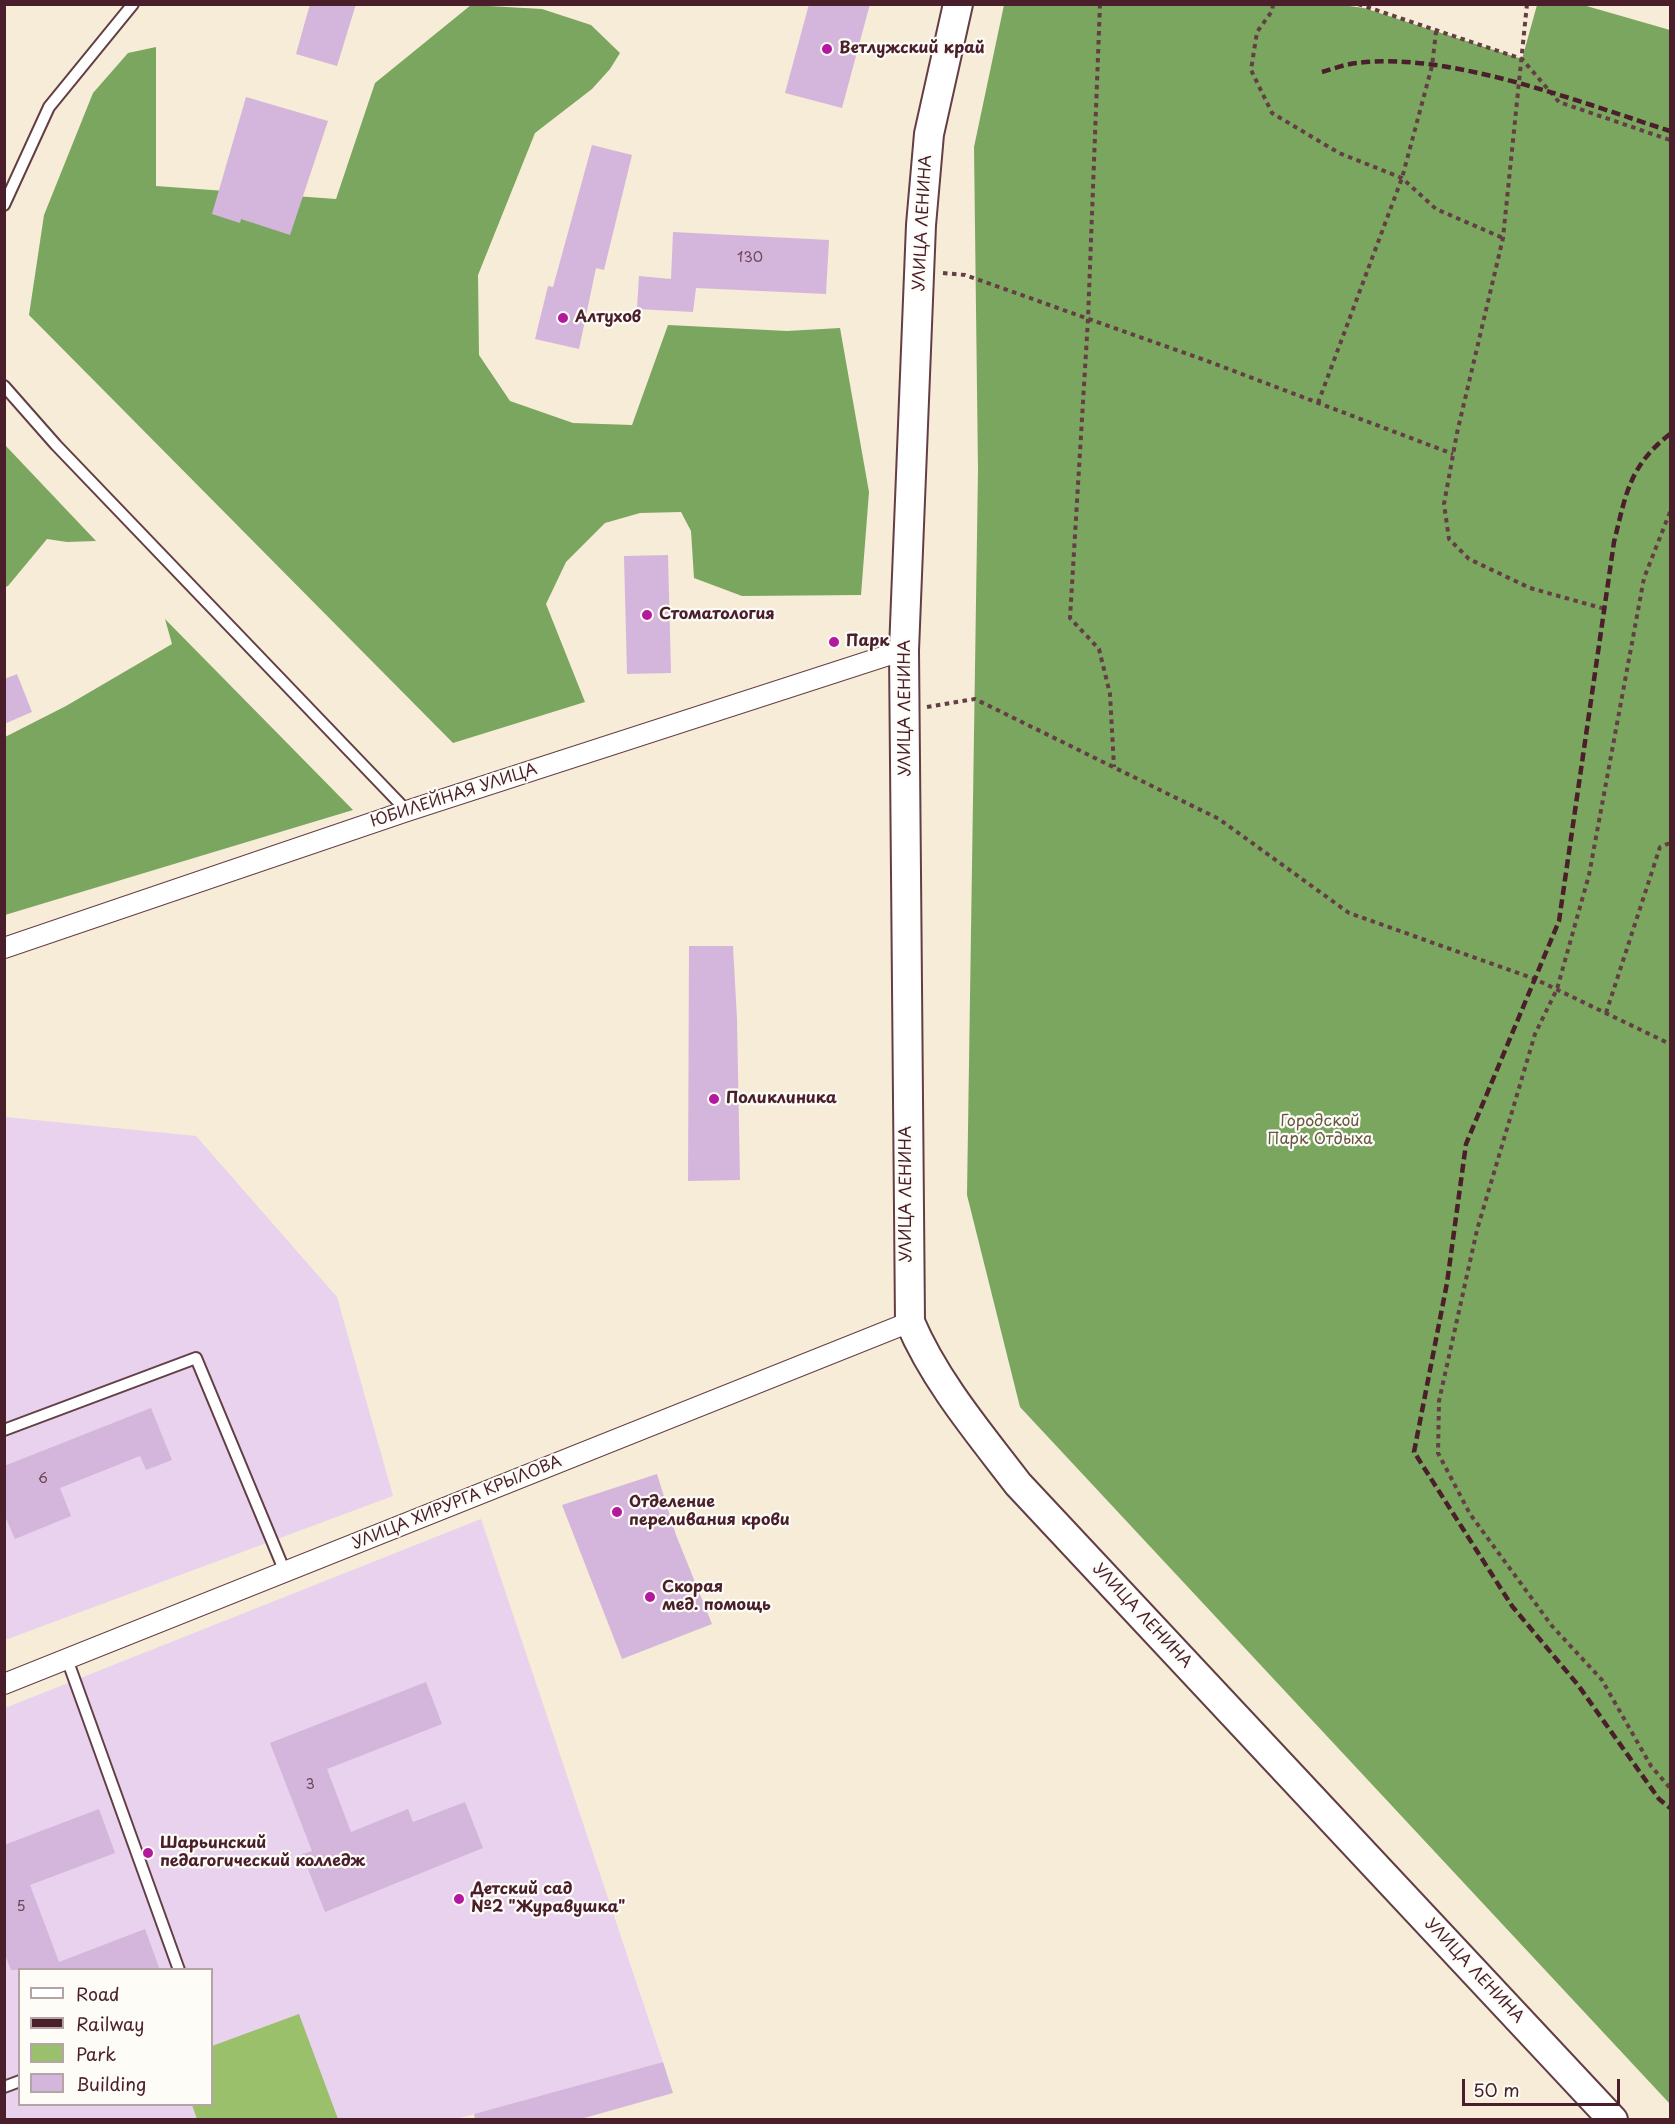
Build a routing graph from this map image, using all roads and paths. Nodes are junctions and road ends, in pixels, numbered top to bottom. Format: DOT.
graph roads {
  1 [pos="133,4"];
  2 [pos="958,4"];
  3 [pos="1100,4"];
  4 [pos="1274,4"];
  5 [pos="1358,4"];
  6 [pos="1527,4"];
  7 [pos="1436,32"];
  8 [pos="1522,59"];
  9 [pos="1671,140"];
  10 [pos="1402,178"];
  11 [pos="4,205"];
  12 [pos="1503,238"];
  13 [pos="921,272"];
  14 [pos="1088,319"];
  15 [pos="4,386"];
  16 [pos="1318,403"];
  17 [pos="1453,454"];
  18 [pos="1671,512"];
  19 [pos="1605,609"];
  20 [pos="904,650"];
  21 [pos="906,710"];
  22 [pos="1114,767"];
  23 [pos="407,811"];
  24 [pos="1671,843"];
  25 [pos="4,948"];
  26 [pos="1557,989"];
  27 [pos="1606,1013"];
  28 [pos="1671,1044"];
  29 [pos="910,1322"];
  30 [pos="4,1430"];
  31 [pos="285,1572"];
  32 [pos="67,1659"];
  33 [pos="4,1684"];
  34 [pos="1671,1788"];
  35 [pos="178,1968"];
  36 [pos="1613,2120"];
  1 -- 11 [label="lane"];
  2 -- 13 [label="street, УЛИЦА ЛЕНИНА"];
  3 -- 14 [label="path"];
  4 -- 10 [label="path"];
  5 -- 7 [label="path"];
  6 -- 8 [label="path"];
  7 -- 8 [label="path"];
  7 -- 10 [label="path"];
  8 -- 9 [label="path"];
  8 -- 12 [label="path"];
  10 -- 12 [label="path"];
  10 -- 16 [label="path"];
  12 -- 17 [label="path"];
  13 -- 14 [label="path"];
  13 -- 20 [label="street, УЛИЦА ЛЕНИНА"];
  14 -- 16 [label="path"];
  14 -- 22 [label="path"];
  15 -- 23 [label="lane"];
  16 -- 17 [label="path"];
  17 -- 19 [label="path"];
  18 -- 26 [label="path"];
  20 -- 21 [label="street, УЛИЦА ЛЕНИНА"];
  20 -- 23 [label="street, ЮБИЛЕЙНАЯ УЛИЦА"];
  21 -- 22 [label="path"];
  21 -- 29 [label="street, УЛИЦА ЛЕНИНА"];
  22 -- 26 [label="path"];
  23 -- 25 [label="street, ЮБИЛЕЙНАЯ УЛИЦА"];
  24 -- 27 [label="path"];
  26 -- 27 [label="path"];
  26 -- 34 [label="path"];
  27 -- 28 [label="path"];
  29 -- 31 [label="street, УЛИЦА ХИРУРГА КРЫЛОВА"];
  29 -- 36 [label="street, УЛИЦА ЛЕНИНА"];
  30 -- 31 [label="lane"];
  31 -- 32 [label="street, УЛИЦА ХИРУРГА КРЫЛОВА"];
  32 -- 33 [label="street, УЛИЦА ХИРУРГА КРЫЛОВА"];
  32 -- 35 [label="lane"];
}
